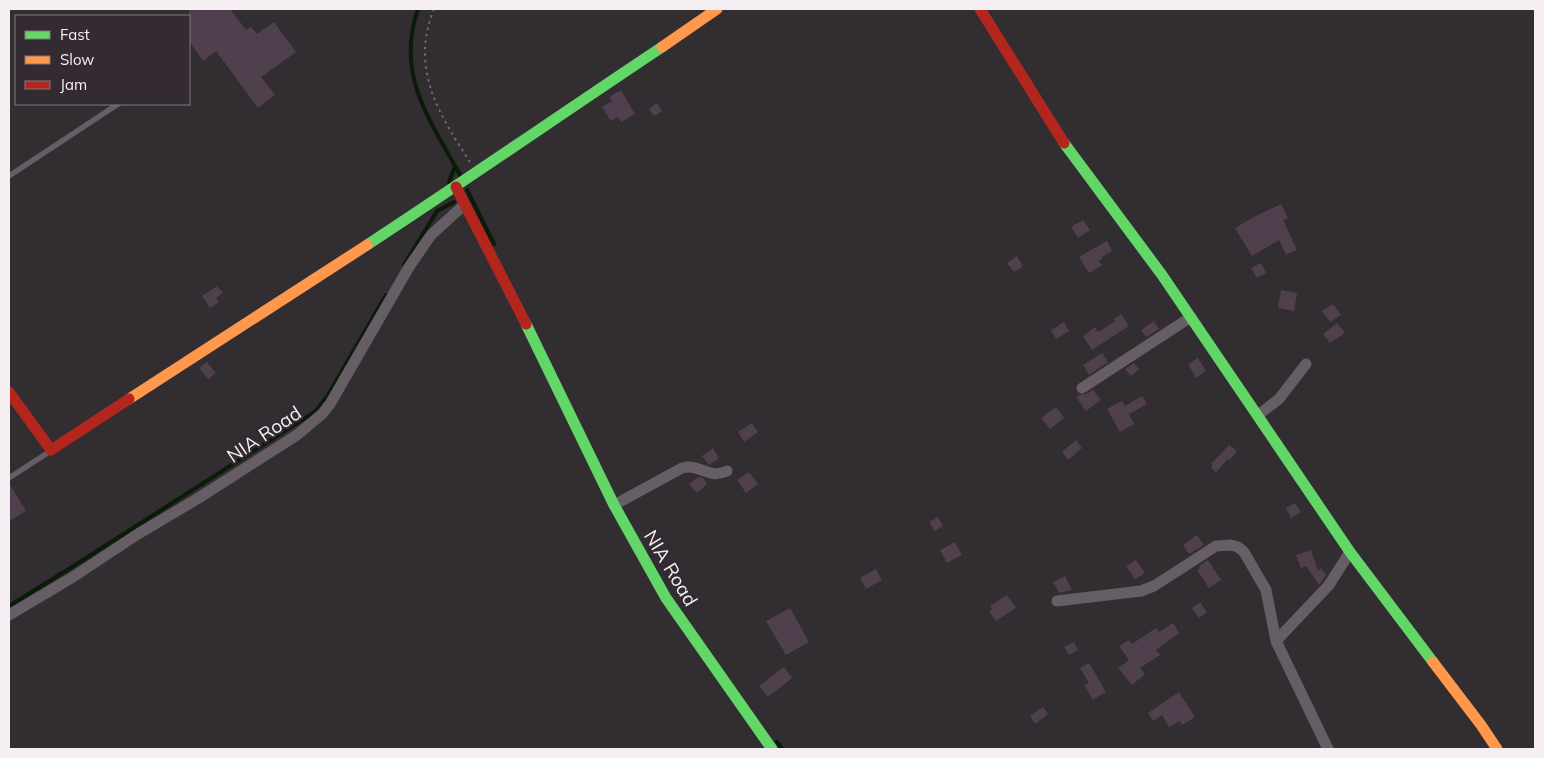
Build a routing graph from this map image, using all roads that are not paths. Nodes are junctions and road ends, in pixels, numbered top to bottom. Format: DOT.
graph roads {
  1 [pos="717,9"];
  2 [pos="980,9"];
  3 [pos="116,105"];
  4 [pos="9,176"];
  5 [pos="456,187"];
  6 [pos="464,206"];
  7 [pos="1191,317"];
  8 [pos="1306,364"];
  9 [pos="1082,388"];
  10 [pos="9,392"];
  11 [pos="1258,415"];
  12 [pos="51,450"];
  13 [pos="728,470"];
  14 [pos="9,478"];
  15 [pos="614,505"];
  16 [pos="1350,552"];
  17 [pos="1056,601"];
  18 [pos="9,615"];
  19 [pos="1276,641"];
  20 [pos="772,749"];
  21 [pos="1328,749"];
  22 [pos="1497,749"];
  1 -- 5 [label="street"];
  2 -- 7 [label="street"];
  3 -- 4 [label="lane"];
  5 -- 6 [label="street, NIA Road"];
  5 -- 12 [label="street"];
  6 -- 15 [label="street, NIA Road"];
  6 -- 18 [label="street, NIA Road"];
  7 -- 9 [label="street"];
  7 -- 11 [label="street"];
  8 -- 11 [label="street"];
  10 -- 12 [label="street"];
  11 -- 16 [label="street"];
  12 -- 14 [label="lane"];
  13 -- 15 [label="street"];
  15 -- 20 [label="street, NIA Road"];
  16 -- 19 [label="street"];
  16 -- 22 [label="street"];
  17 -- 19 [label="street"];
  19 -- 21 [label="street"];
}
